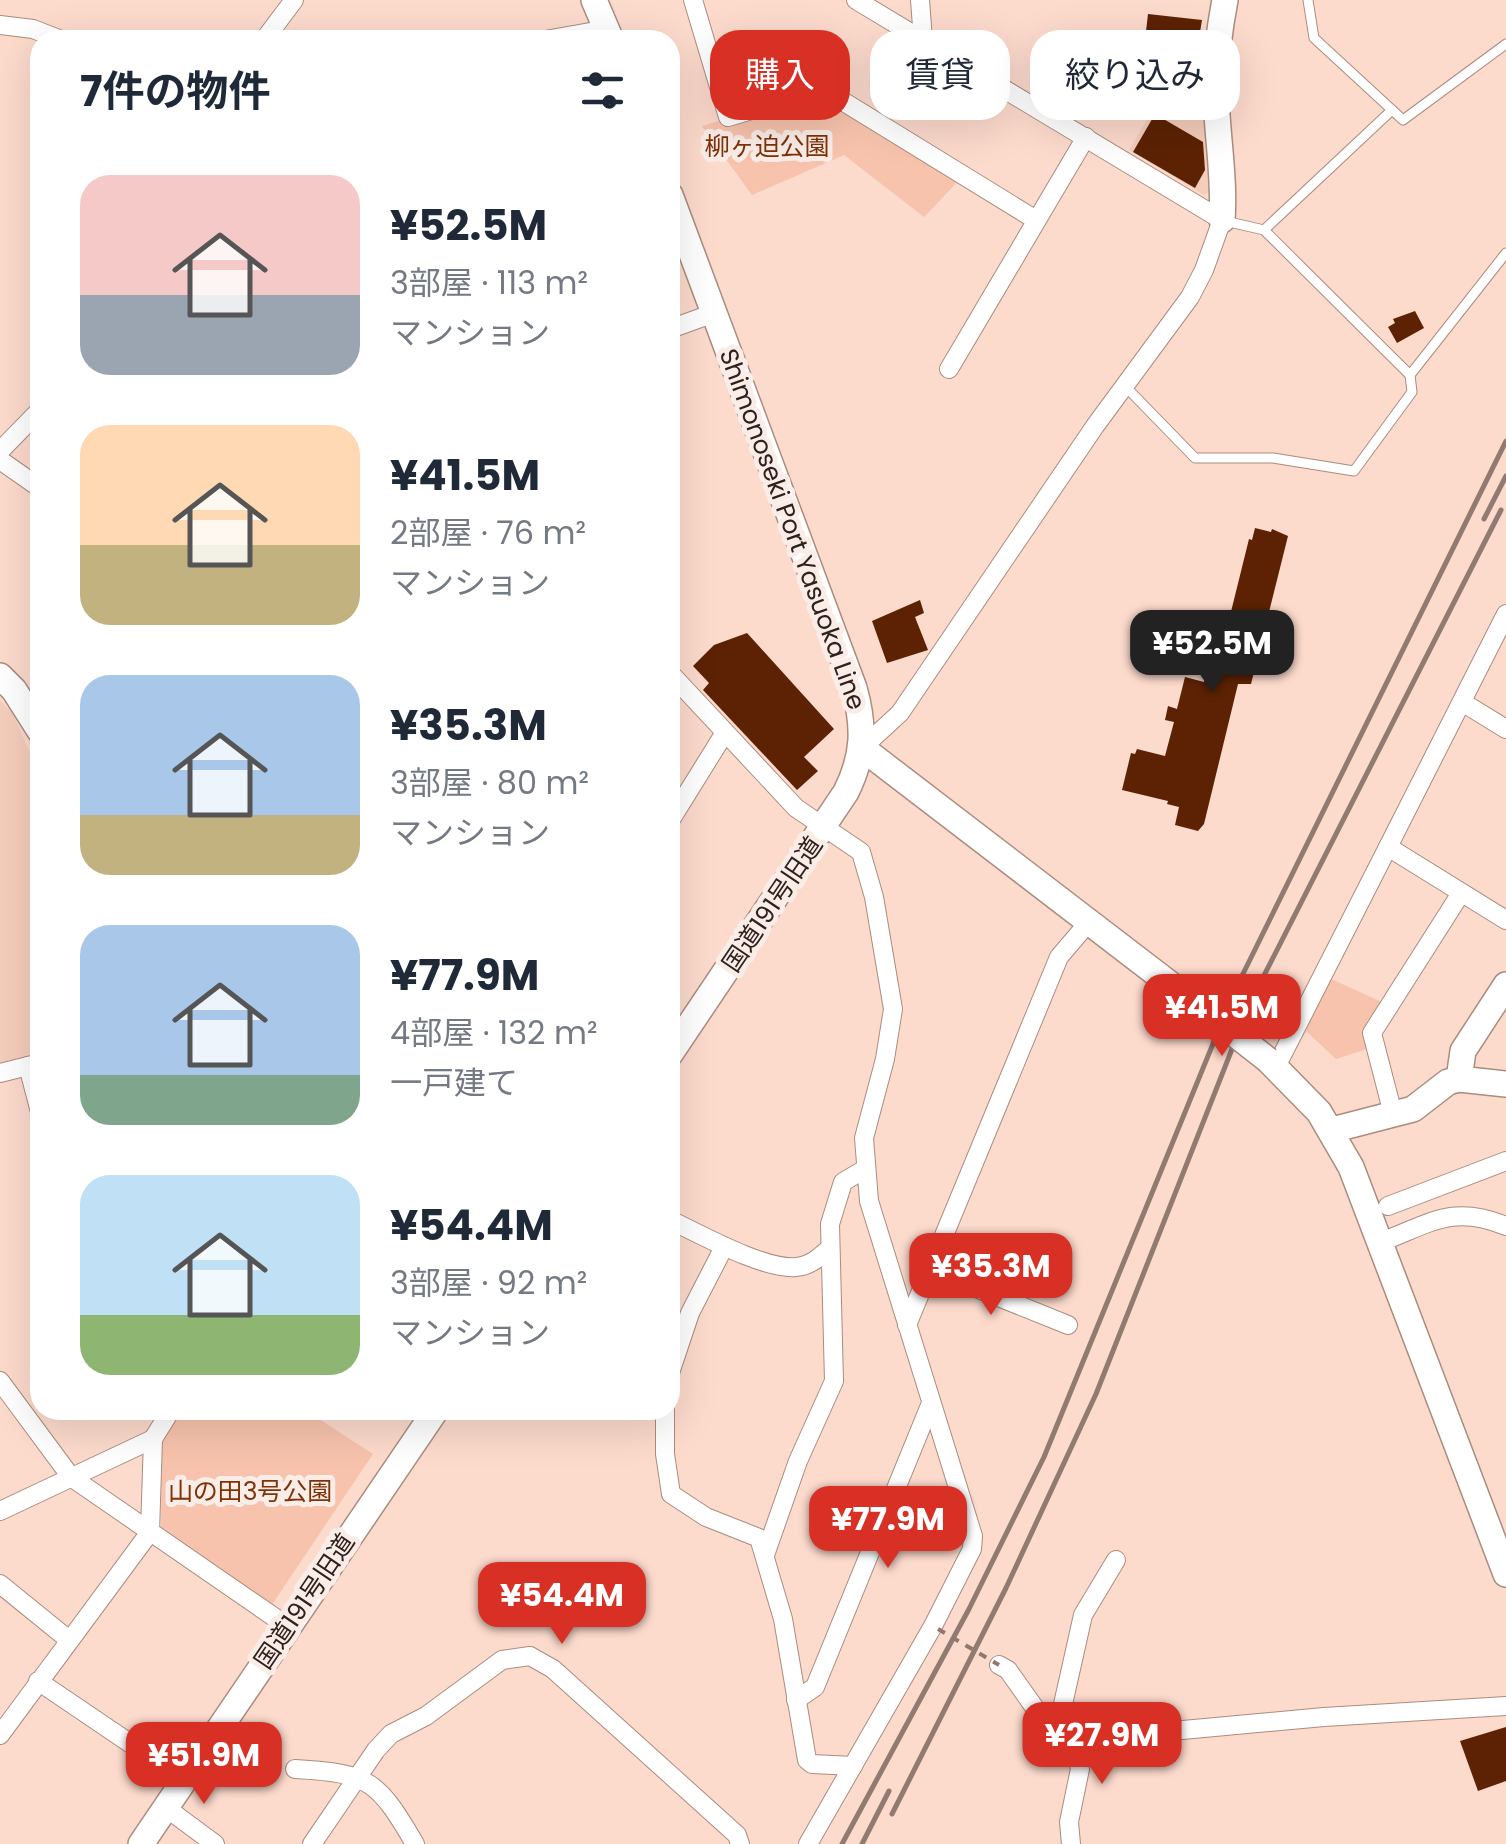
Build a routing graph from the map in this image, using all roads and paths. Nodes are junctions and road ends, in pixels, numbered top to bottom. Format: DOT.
graph roads {
  1 [pos="294,0"];
  2 [pos="594,0"];
  3 [pos="693,0"];
  4 [pos="856,0"];
  5 [pos="920,0"];
  6 [pos="1225,0"];
  7 [pos="1308,0"];
  8 [pos="0,25"];
  9 [pos="36,30"];
  10 [pos="272,30"];
  11 [pos="607,30"];
  12 [pos="906,30"];
  13 [pos="922,30"];
  14 [pos="1506,44"];
  15 [pos="1010,92"];
  16 [pos="1392,110"];
  17 [pos="1086,138"];
  18 [pos="1036,220"];
  19 [pos="1222,220"];
  20 [pos="680,222"];
  21 [pos="1264,230"];
  22 [pos="1506,253"];
  23 [pos="714,313"];
  24 [pos="680,325"];
  25 [pos="949,368"];
  26 [pos="1410,375"];
  27 [pos="1124,385"];
  28 [pos="30,420"];
  29 [pos="0,451"];
  30 [pos="0,460"];
  31 [pos="30,481"];
  32 [pos="1506,614"];
  33 [pos="0,676"];
  34 [pos="680,684"];
  35 [pos="1462,702"];
  36 [pos="30,714"];
  37 [pos="1506,729"];
  38 [pos="724,734"];
  39 [pos="862,748"];
  40 [pos="680,802"];
  41 [pos="824,828"];
  42 [pos="1388,847"];
  43 [pos="1462,893"];
  44 [pos="1506,920"];
  45 [pos="1088,922"];
  46 [pos="1506,985"];
  47 [pos="680,1039"];
  48 [pos="1272,1063"];
  49 [pos="30,1065"];
  50 [pos="0,1074"];
  51 [pos="1459,1079"];
  52 [pos="1506,1084"];
  53 [pos="1394,1114"];
  54 [pos="1332,1130"];
  55 [pos="1506,1161"];
  56 [pos="866,1170"];
  57 [pos="1388,1206"];
  58 [pos="680,1225"];
  59 [pos="1506,1226"];
  60 [pos="1381,1242"];
  61 [pos="724,1246"];
  62 [pos="830,1248"];
  63 [pos="930,1269"];
  64 [pos="906,1325"];
  65 [pos="1068,1325"];
  66 [pos="680,1343"];
  67 [pos="0,1381"];
  68 [pos="931,1403"];
  69 [pos="165,1420"];
  70 [pos="424,1420"];
  71 [pos="665,1420"];
  72 [pos="153,1439"];
  73 [pos="71,1477"];
  74 [pos="0,1511"];
  75 [pos="150,1532"];
  76 [pos="765,1555"];
  77 [pos="1116,1560"];
  78 [pos="1506,1574"];
  79 [pos="0,1584"];
  80 [pos="287,1626"];
  81 [pos="936,1627"];
  82 [pos="68,1640"];
  83 [pos="999,1665"];
  84 [pos="38,1682"];
  85 [pos="796,1700"];
  86 [pos="1506,1706"];
  87 [pos="2,1727"];
  88 [pos="1056,1732"];
  89 [pos="1074,1745"];
  90 [pos="853,1766"];
  91 [pos="168,1769"];
  92 [pos="295,1769"];
  93 [pos="357,1778"];
  94 [pos="165,1808"];
  95 [pos="140,1844"];
  96 [pos="215,1844"];
  97 [pos="312,1844"];
  98 [pos="415,1844"];
  99 [pos="740,1844"];
  100 [pos="808,1844"];
  101 [pos="1071,1844"];
  1 -- 10 [label="street"];
  2 -- 11 [label="main road"];
  3 -- 18 [label="street"];
  4 -- 12 [label="street"];
  5 -- 13 [label="street"];
  6 -- 19 [label="main road"];
  7 -- 16 [label="lane"];
  8 -- 9 [label="street"];
  14 -- 16 [label="lane"];
  15 -- 17 [label="street"];
  16 -- 21 [label="lane"];
  17 -- 18 [label="street"];
  17 -- 19 [label="street"];
  18 -- 25 [label="street"];
  19 -- 21 [label="lane"];
  19 -- 27 [label="street"];
  20 -- 23 [label="main road, Shimonoseki Port Yasuoka Line"];
  21 -- 26 [label="lane"];
  22 -- 26 [label="lane"];
  23 -- 24 [label="street"];
  23 -- 39 [label="main road, Shimonoseki Port Yasuoka Line"];
  26 -- 27 [label="lane"];
  27 -- 39 [label="street"];
  28 -- 29 [label="street"];
  30 -- 31 [label="street"];
  32 -- 35 [label="street"];
  33 -- 36 [label="main road"];
  34 -- 38 [label="street"];
  35 -- 37 [label="street"];
  35 -- 42 [label="street"];
  38 -- 40 [label="street"];
  38 -- 41 [label="street"];
  39 -- 41 [label="main road, 国道191号旧道"];
  39 -- 45 [label="main road"];
  41 -- 47 [label="main road, 国道191号旧道"];
  41 -- 56 [label="street"];
  42 -- 43 [label="street"];
  42 -- 48 [label="street"];
  43 -- 44 [label="street"];
  43 -- 53 [label="street"];
  45 -- 48 [label="main road, bridge"];
  45 -- 63 [label="street"];
  46 -- 51 [label="main road"];
  48 -- 54 [label="main road"];
  49 -- 50 [label="street"];
  51 -- 52 [label="main road"];
  51 -- 53 [label="main road"];
  53 -- 54 [label="main road"];
  54 -- 60 [label="main road"];
  55 -- 57 [label="street"];
  56 -- 62 [label="street"];
  56 -- 64 [label="street"];
  58 -- 61 [label="street"];
  59 -- 60 [label="street"];
  60 -- 78 [label="main road"];
  61 -- 62 [label="street"];
  61 -- 66 [label="street"];
  62 -- 76 [label="street"];
  63 -- 64 [label="street"];
  63 -- 65 [label="street"];
  64 -- 68 [label="street"];
  67 -- 73 [label="street"];
  68 -- 81 [label="street"];
  68 -- 85 [label="street"];
  69 -- 72 [label="street"];
  70 -- 80 [label="main road, 国道191号旧道"];
  71 -- 76 [label="street"];
  72 -- 73 [label="street"];
  72 -- 75 [label="street"];
  73 -- 74 [label="street"];
  73 -- 75 [label="street"];
  75 -- 80 [label="street"];
  75 -- 82 [label="street"];
  76 -- 85 [label="street"];
  77 -- 88 [label="street"];
  79 -- 82 [label="street"];
  80 -- 94 [label="main road, 国道191号旧道"];
  81 -- 83 [label="path, bridge"];
  81 -- 90 [label="street"];
  82 -- 84 [label="street"];
  83 -- 88 [label="street"];
  84 -- 87 [label="street"];
  84 -- 91 [label="street"];
  85 -- 90 [label="street"];
  86 -- 89 [label="street"];
  88 -- 89 [label="street"];
  89 -- 101 [label="street"];
  90 -- 100 [label="street"];
  92 -- 93 [label="street"];
  93 -- 97 [label="street"];
  93 -- 98 [label="street"];
  93 -- 99 [label="street"];
  94 -- 95 [label="main road, 国道191号旧道"];
  94 -- 96 [label="street"];
}
